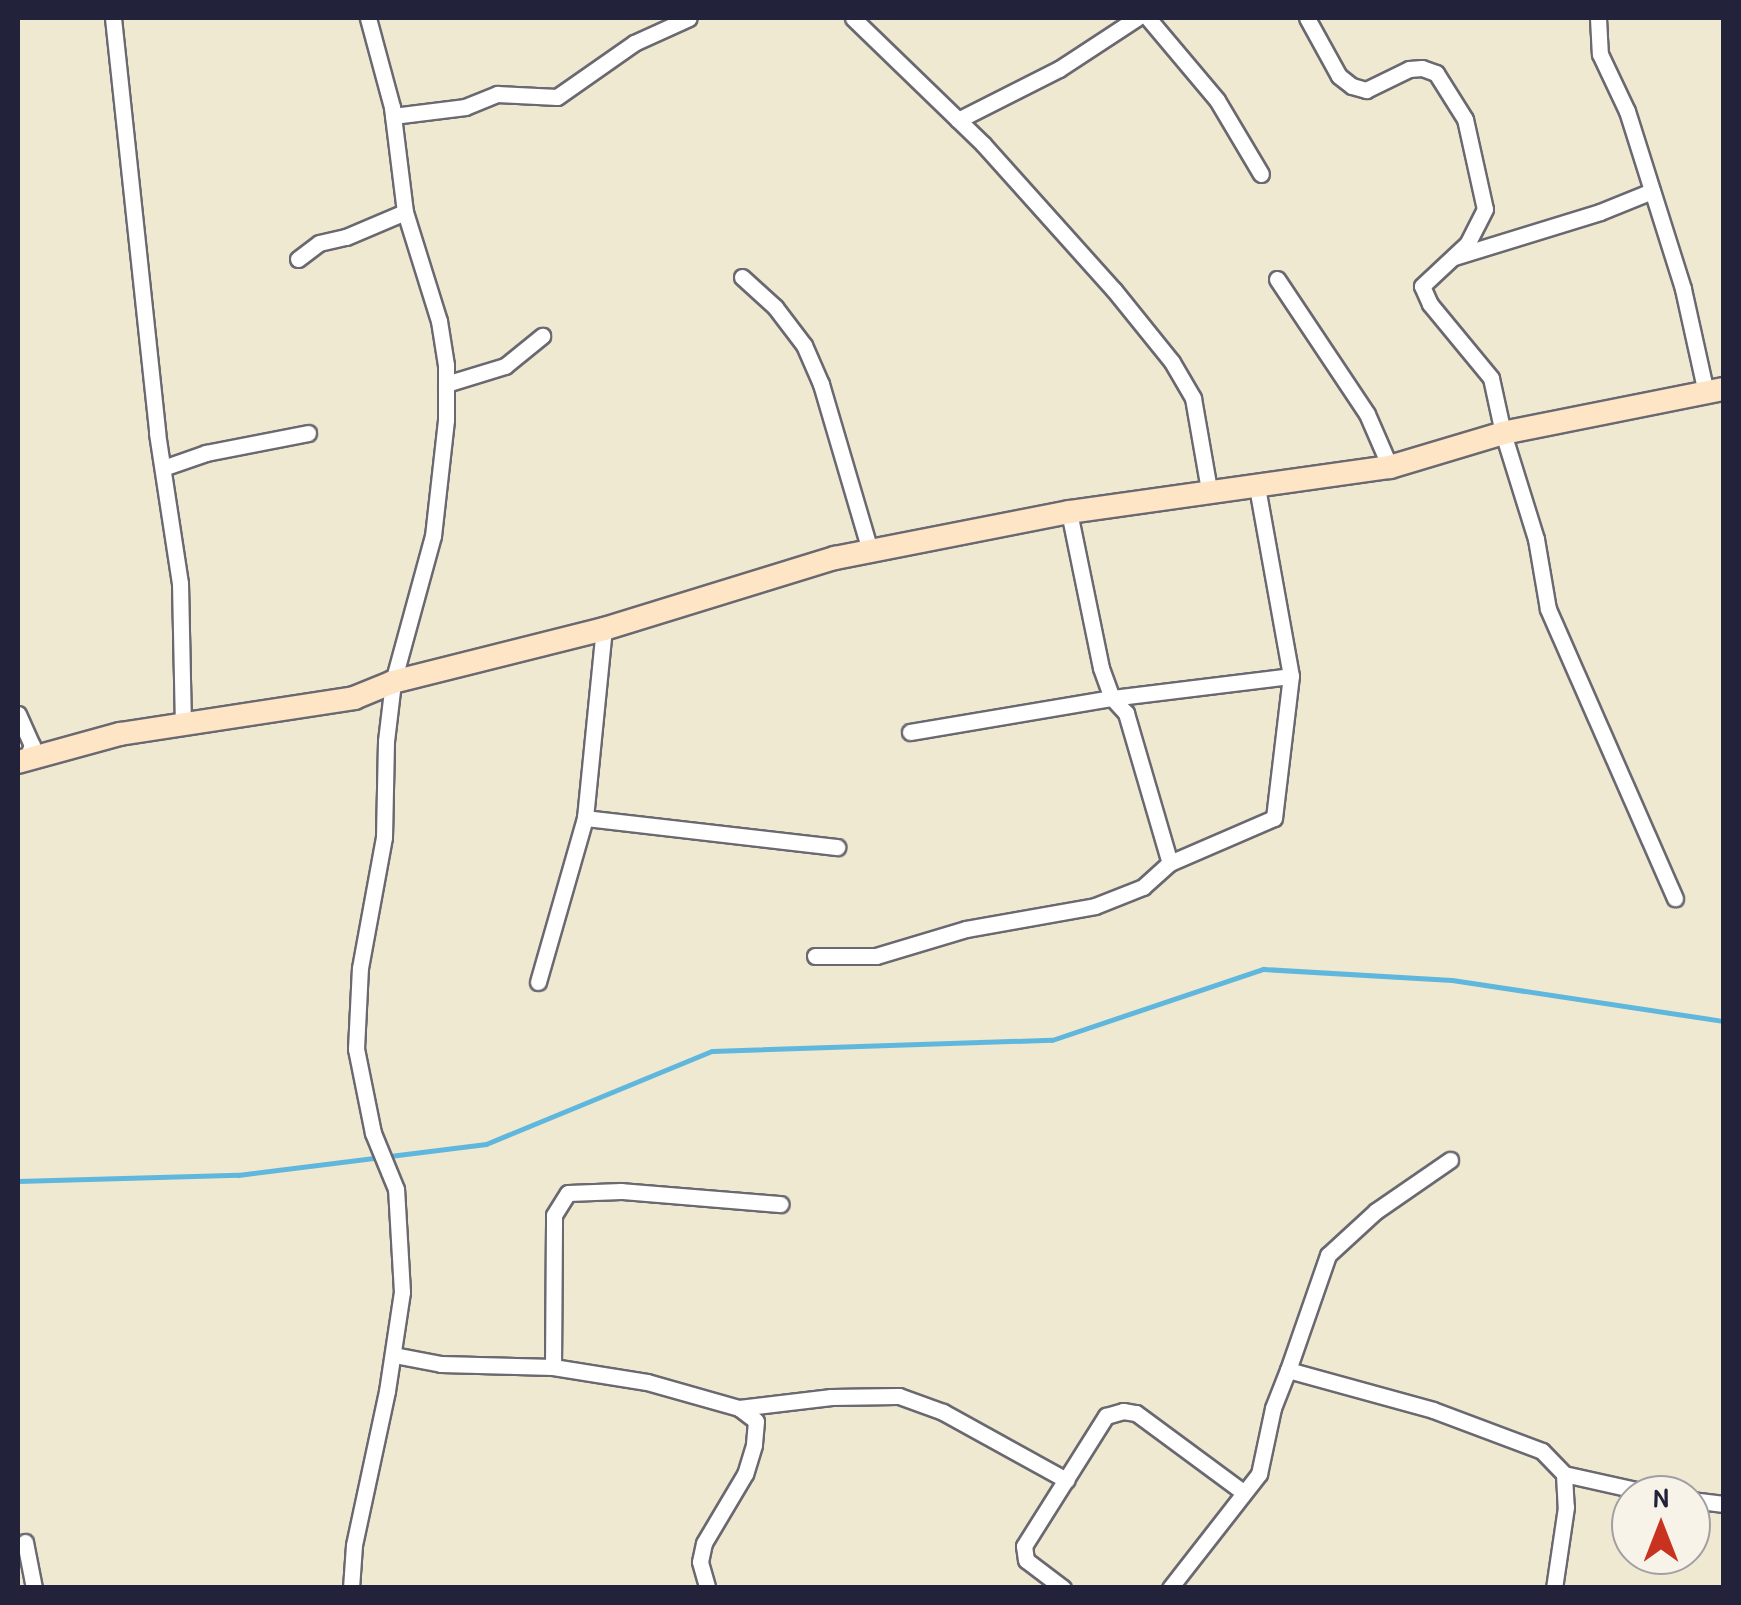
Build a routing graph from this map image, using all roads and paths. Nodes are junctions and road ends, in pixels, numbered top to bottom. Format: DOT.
graph roads {
  1 [pos="113,18"];
  2 [pos="368,18"];
  3 [pos="689,18"];
  4 [pos="853,18"];
  5 [pos="1138,18"];
  6 [pos="1148,18"];
  7 [pos="1307,18"];
  8 [pos="1598,18"];
  9 [pos="393,116"];
  10 [pos="958,120"];
  11 [pos="1261,174"];
  12 [pos="1652,191"];
  13 [pos="404,212"];
  14 [pos="1450,258"];
  15 [pos="298,259"];
  16 [pos="742,276"];
  17 [pos="1277,279"];
  18 [pos="542,336"];
  19 [pos="446,384"];
  20 [pos="1715,391"];
  21 [pos="308,433"];
  22 [pos="1502,433"];
  23 [pos="163,468"];
  24 [pos="1390,468"];
  25 [pos="1257,488"];
  26 [pos="1209,490"];
  27 [pos="1069,512"];
  28 [pos="870,551"];
  29 [pos="604,629"];
  30 [pos="1292,676"];
  31 [pos="393,682"];
  32 [pos="1112,698"];
  33 [pos="18,714"];
  34 [pos="183,722"];
  35 [pos="910,732"];
  36 [pos="22,761"];
  37 [pos="585,818"];
  38 [pos="837,847"];
  39 [pos="1170,863"];
  40 [pos="1675,898"];
  41 [pos="815,956"];
  42 [pos="538,982"];
  43 [pos="1450,1160"];
  44 [pos="780,1204"];
  45 [pos="394,1355"];
  46 [pos="553,1367"];
  47 [pos="1288,1370"];
  48 [pos="739,1408"];
  49 [pos="1564,1474"];
  50 [pos="1066,1480"];
  51 [pos="1611,1484"];
  52 [pos="1242,1492"];
  53 [pos="24,1542"];
  54 [pos="707,1586"];
  55 [pos="34,1588"];
  56 [pos="350,1588"];
  57 [pos="1064,1588"];
  58 [pos="1170,1588"];
  59 [pos="1554,1588"];
  1 -- 23 [label="street"];
  2 -- 9 [label="street"];
  3 -- 9 [label="street"];
  4 -- 10 [label="street"];
  5 -- 10 [label="street"];
  6 -- 11 [label="street"];
  7 -- 14 [label="street"];
  8 -- 12 [label="street"];
  9 -- 13 [label="street"];
  10 -- 26 [label="street"];
  12 -- 14 [label="street"];
  12 -- 20 [label="street"];
  13 -- 15 [label="street"];
  13 -- 19 [label="street"];
  14 -- 22 [label="street"];
  16 -- 28 [label="street"];
  17 -- 24 [label="street"];
  18 -- 19 [label="street"];
  19 -- 31 [label="street"];
  20 -- 22 [label="street"];
  21 -- 23 [label="street"];
  22 -- 24 [label="street"];
  22 -- 40 [label="street"];
  23 -- 34 [label="street"];
  24 -- 25 [label="street"];
  25 -- 26 [label="street"];
  25 -- 30 [label="street"];
  26 -- 27 [label="street"];
  27 -- 28 [label="street"];
  27 -- 32 [label="street"];
  28 -- 29 [label="street"];
  29 -- 31 [label="street"];
  29 -- 37 [label="street"];
  30 -- 32 [label="street"];
  30 -- 39 [label="street"];
  31 -- 34 [label="street"];
  31 -- 45 [label="street"];
  32 -- 35 [label="street"];
  32 -- 39 [label="street"];
  33 -- 36 [label="street"];
  34 -- 36 [label="street"];
  37 -- 38 [label="street"];
  37 -- 42 [label="street"];
  39 -- 41 [label="street"];
  43 -- 47 [label="street"];
  44 -- 46 [label="street"];
  45 -- 46 [label="street"];
  45 -- 56 [label="street"];
  46 -- 48 [label="street"];
  47 -- 49 [label="street"];
  47 -- 52 [label="street"];
  48 -- 50 [label="street"];
  48 -- 54 [label="street"];
  49 -- 51 [label="street"];
  49 -- 59 [label="street"];
  50 -- 52 [label="street"];
  50 -- 57 [label="street"];
  52 -- 58 [label="street"];
  53 -- 55 [label="street"];
}
